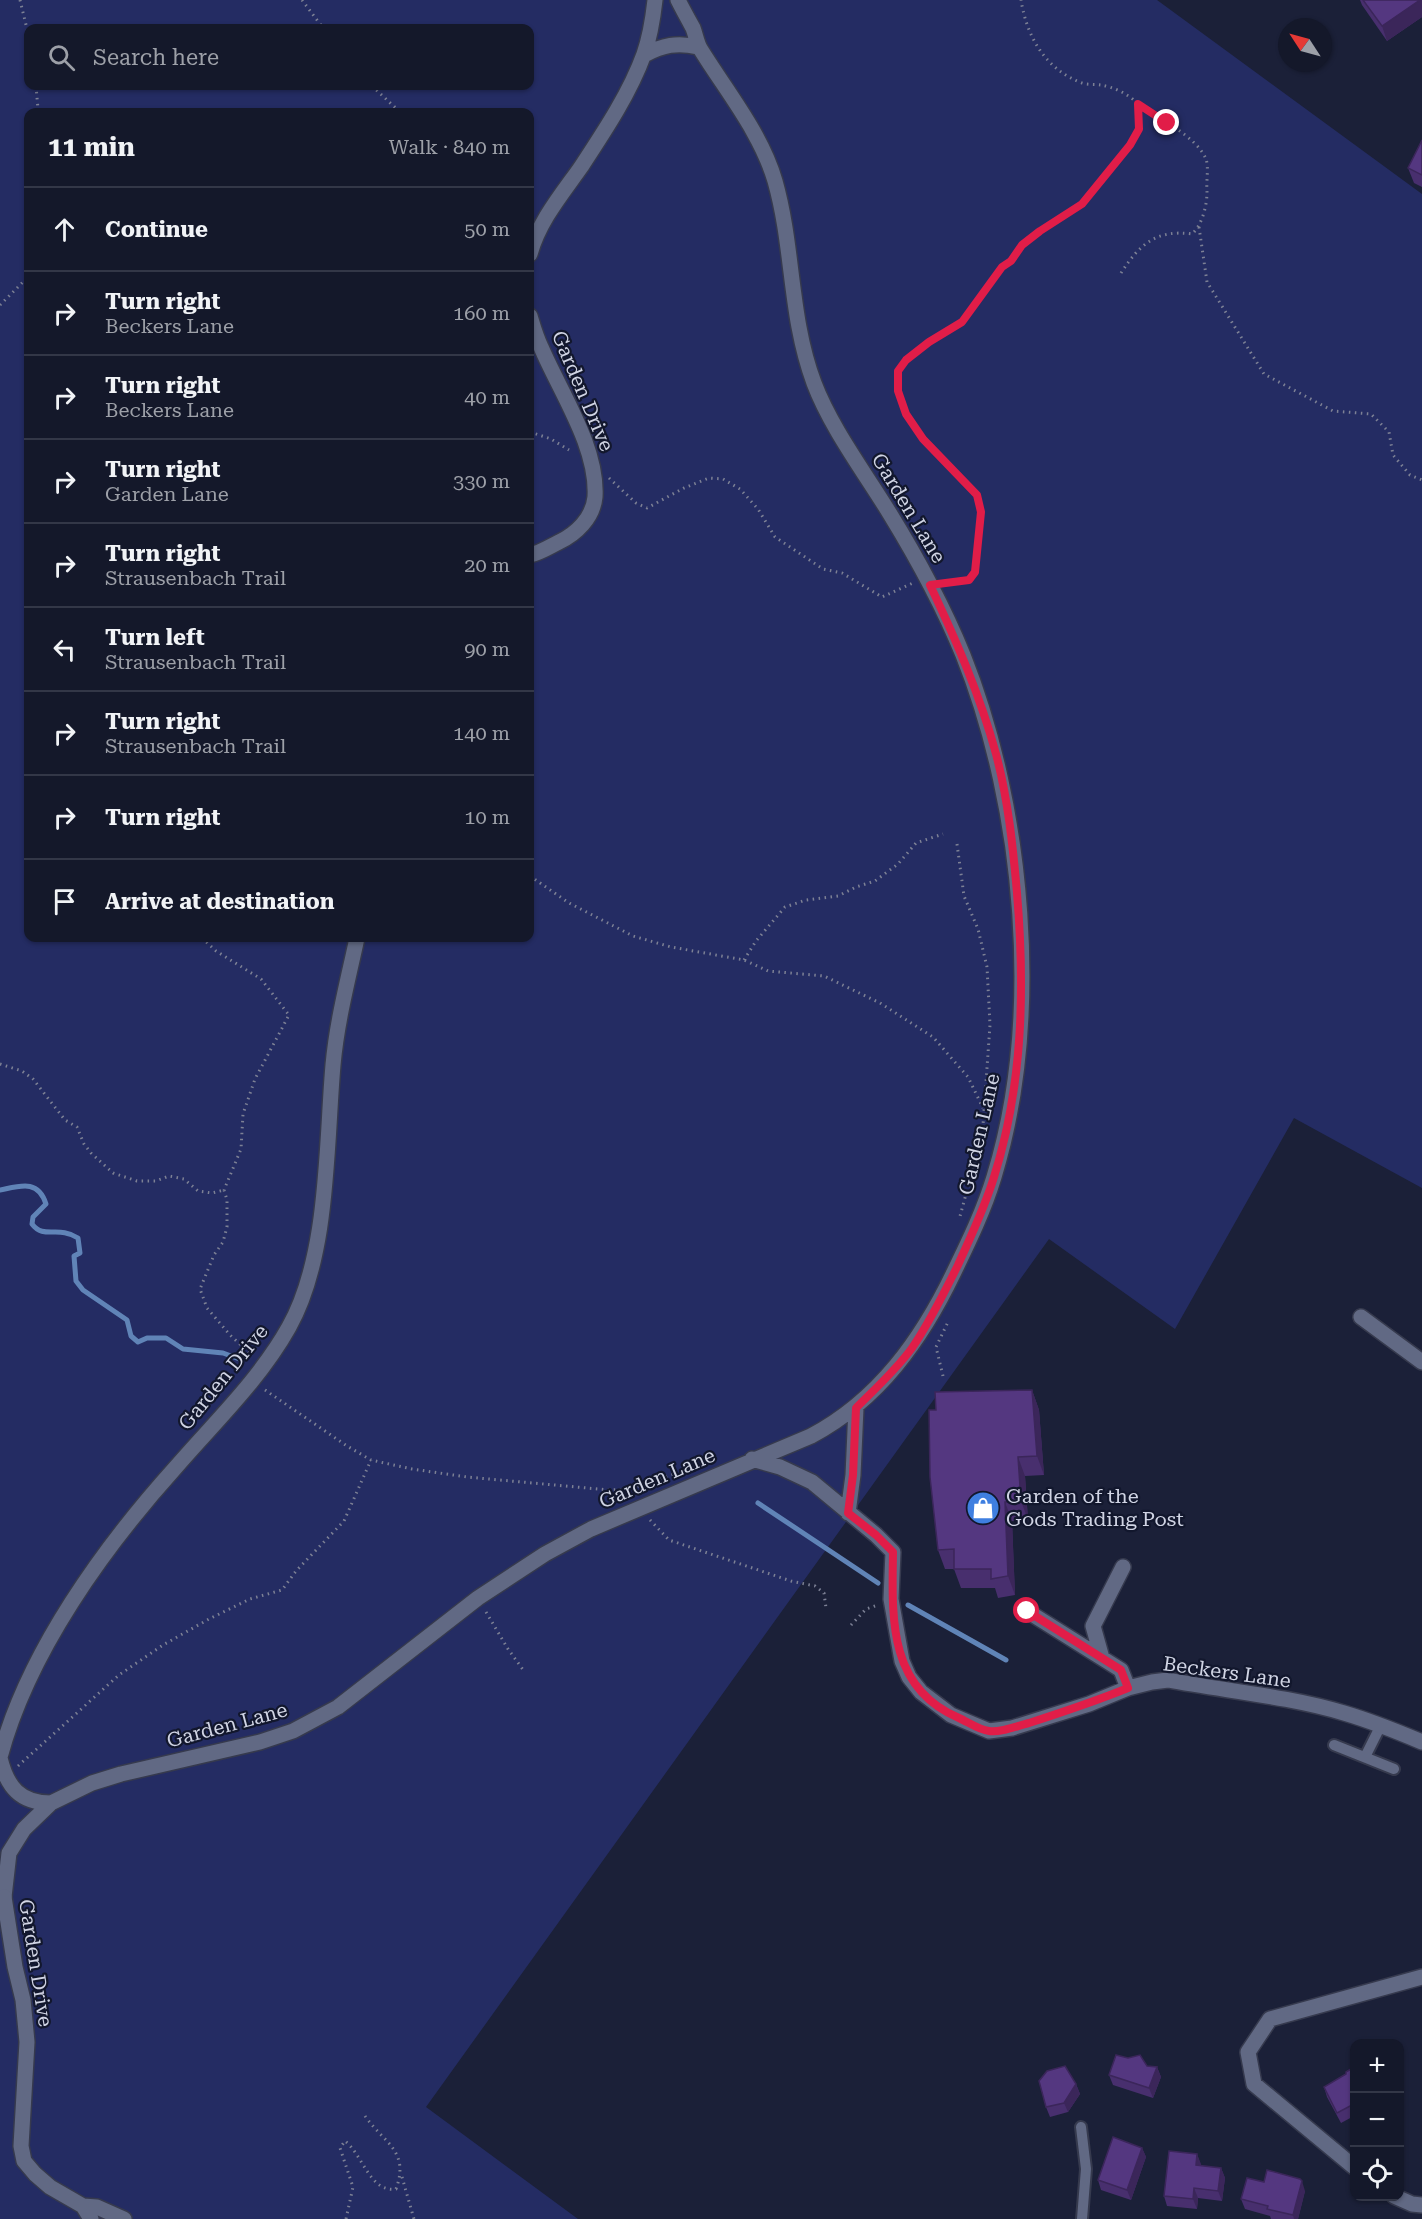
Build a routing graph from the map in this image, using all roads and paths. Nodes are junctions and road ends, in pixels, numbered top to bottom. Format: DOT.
graph roads {
  1 [pos="21,0"];
  2 [pos="302,0"];
  3 [pos="655,0"];
  4 [pos="678,0"];
  5 [pos="1022,0"];
  6 [pos="26,24"];
  7 [pos="321,24"];
  8 [pos="698,47"];
  9 [pos="644,55"];
  10 [pos="36,90"];
  11 [pos="376,90"];
  12 [pos="1138,104"];
  13 [pos="38,108"];
  14 [pos="396,108"];
  15 [pos="1199,227"];
  16 [pos="534,240"];
  17 [pos="1120,273"];
  18 [pos="24,281"];
  19 [pos="0,304"];
  20 [pos="534,327"];
  21 [pos="534,433"];
  22 [pos="591,464"];
  23 [pos="1422,480"];
  24 [pos="534,554"];
  25 [pos="930,585"];
  26 [pos="943,834"];
  27 [pos="957,844"];
  28 [pos="534,879"];
  29 [pos="206,942"];
  30 [pos="356,942"];
  31 [pos="744,960"];
  32 [pos="0,1064"];
  33 [pos="984,1109"];
  34 [pos="224,1190"];
  35 [pos="957,1224"];
  36 [pos="952,1313"];
  37 [pos="1360,1317"];
  38 [pos="1422,1362"];
  39 [pos="262,1368"];
  40 [pos="943,1377"];
  41 [pos="856,1408"];
  42 [pos="752,1459"];
  43 [pos="371,1460"];
  44 [pos="676,1474"];
  45 [pos="629,1489"];
  46 [pos="641,1508"];
  47 [pos="848,1513"];
  48 [pos="1123,1567"];
  49 [pos="478,1598"];
  50 [pos="891,1600"];
  51 [pos="826,1608"];
  52 [pos="1027,1611"];
  53 [pos="851,1625"];
  54 [pos="1102,1658"];
  55 [pos="524,1671"];
  56 [pos="1128,1688"];
  57 [pos="1381,1725"];
  58 [pos="1422,1742"];
  59 [pos="1334,1745"];
  60 [pos="0,1757"];
  61 [pos="1365,1757"];
  62 [pos="1394,1769"];
  63 [pos="4,1776"];
  64 [pos="51,1803"];
  65 [pos="0,1877"];
  66 [pos="4,1905"];
  67 [pos="1422,1977"];
  68 [pos="365,2116"];
  69 [pos="1081,2127"];
  70 [pos="1350,2164"];
  71 [pos="401,2175"];
  72 [pos="1404,2200"];
  73 [pos="1422,2205"];
  74 [pos="87,2213"];
  75 [pos="124,2219"];
  76 [pos="346,2219"];
  77 [pos="414,2219"];
  78 [pos="1082,2219"];
  1 -- 6 [label="path"];
  2 -- 7 [label="path"];
  3 -- 9 [label="street"];
  4 -- 8 [label="street, Garden Lane"];
  5 -- 12 [label="path"];
  8 -- 9 [label="street"];
  8 -- 25 [label="street, Garden Lane"];
  9 -- 16 [label="street"];
  10 -- 13 [label="path"];
  11 -- 14 [label="path"];
  12 -- 15 [label="path"];
  12 -- 25 [label="path"];
  15 -- 17 [label="path"];
  15 -- 23 [label="path"];
  18 -- 19 [label="path"];
  20 -- 22 [label="street, Garden Drive"];
  21 -- 22 [label="path"];
  22 -- 24 [label="street, Garden Drive"];
  22 -- 25 [label="path"];
  25 -- 41 [label="street, Garden Lane"];
  26 -- 31 [label="path"];
  27 -- 33 [label="path"];
  28 -- 31 [label="path"];
  29 -- 34 [label="path"];
  30 -- 39 [label="street, Garden Drive"];
  31 -- 33 [label="path"];
  32 -- 34 [label="path"];
  33 -- 35 [label="path"];
  34 -- 39 [label="path"];
  36 -- 40 [label="path"];
  37 -- 38 [label="street"];
  39 -- 43 [label="path"];
  39 -- 60 [label="street, Garden Drive"];
  41 -- 42 [label="street, Garden Lane"];
  41 -- 47 [label="street"];
  42 -- 46 [label="street, Garden Lane"];
  42 -- 47 [label="street, Beckers Lane"];
  43 -- 45 [label="path"];
  43 -- 63 [label="path"];
  44 -- 45 [label="path"];
  45 -- 46 [label="path"];
  46 -- 49 [label="street, Garden Lane"];
  46 -- 51 [label="path"];
  47 -- 50 [label="street, Beckers Lane"];
  48 -- 54 [label="street"];
  49 -- 55 [label="path"];
  49 -- 64 [label="street, Garden Lane"];
  50 -- 53 [label="path"];
  50 -- 56 [label="street, Beckers Lane"];
  52 -- 54 [label="street"];
  54 -- 56 [label="street"];
  56 -- 57 [label="street, Beckers Lane"];
  57 -- 58 [label="street, Beckers Lane"];
  57 -- 61 [label="lane"];
  59 -- 61 [label="lane"];
  60 -- 63 [label="street"];
  61 -- 62 [label="lane"];
  63 -- 64 [label="street"];
  64 -- 66 [label="street, Garden Lane"];
  65 -- 66 [label="street, Garden Drive"];
  66 -- 74 [label="street, Garden Drive"];
  67 -- 70 [label="street"];
  68 -- 71 [label="path"];
  69 -- 78 [label="lane"];
  71 -- 76 [label="path"];
  71 -- 77 [label="path"];
  72 -- 73 [label="street"];
  74 -- 75 [label="street, Garden Drive"];
}
